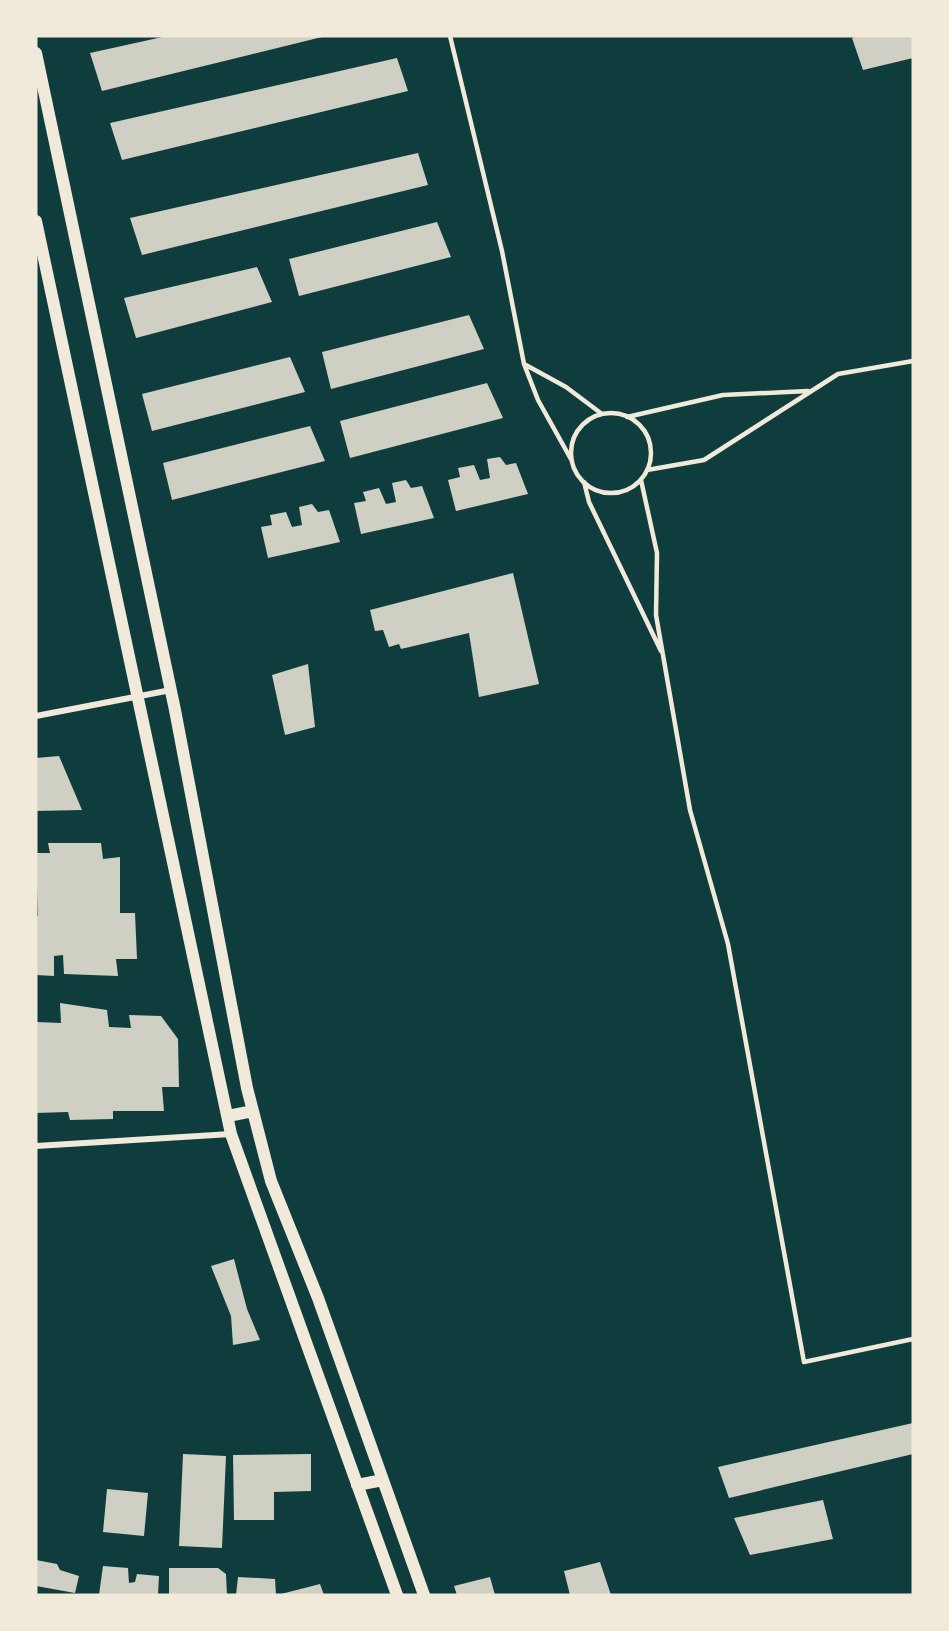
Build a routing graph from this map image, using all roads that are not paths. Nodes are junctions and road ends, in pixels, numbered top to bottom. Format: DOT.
graph roads {
  1 [pos="450,36"];
  2 [pos="36,53"];
  3 [pos="36,221"];
  4 [pos="913,361"];
  5 [pos="524,364"];
  6 [pos="811,391"];
  7 [pos="603,414"];
  8 [pos="627,417"];
  9 [pos="572,461"];
  10 [pos="647,470"];
  11 [pos="640,480"];
  12 [pos="584,482"];
  13 [pos="664,656"];
  14 [pos="171,690"];
  15 [pos="138,697"];
  16 [pos="36,716"];
  17 [pos="253,1111"];
  18 [pos="228,1116"];
  19 [pos="231,1134"];
  20 [pos="36,1146"];
  21 [pos="913,1338"];
  22 [pos="383,1480"];
  23 [pos="357,1485"];
  24 [pos="396,1595"];
  25 [pos="424,1595"];
  1 -- 5 [label="lane"];
  2 -- 14 [label="main road"];
  3 -- 15 [label="main road"];
  4 -- 6 [label="lane"];
  5 -- 7 [label="lane"];
  5 -- 9 [label="lane"];
  6 -- 8 [label="lane"];
  6 -- 10 [label="lane"];
  7 -- 8 [label="lane"];
  7 -- 9 [label="lane"];
  8 -- 10 [label="lane"];
  9 -- 12 [label="lane"];
  10 -- 11 [label="lane"];
  11 -- 12 [label="lane"];
  11 -- 13 [label="lane"];
  12 -- 13 [label="lane"];
  13 -- 21 [label="lane"];
  14 -- 15 [label="street"];
  14 -- 17 [label="main road"];
  15 -- 16 [label="street"];
  15 -- 18 [label="main road"];
  17 -- 18 [label="main road"];
  17 -- 22 [label="main road"];
  18 -- 19 [label="main road"];
  19 -- 20 [label="street"];
  19 -- 23 [label="main road"];
  22 -- 23 [label="main road"];
  22 -- 25 [label="main road"];
  23 -- 24 [label="main road"];
}
